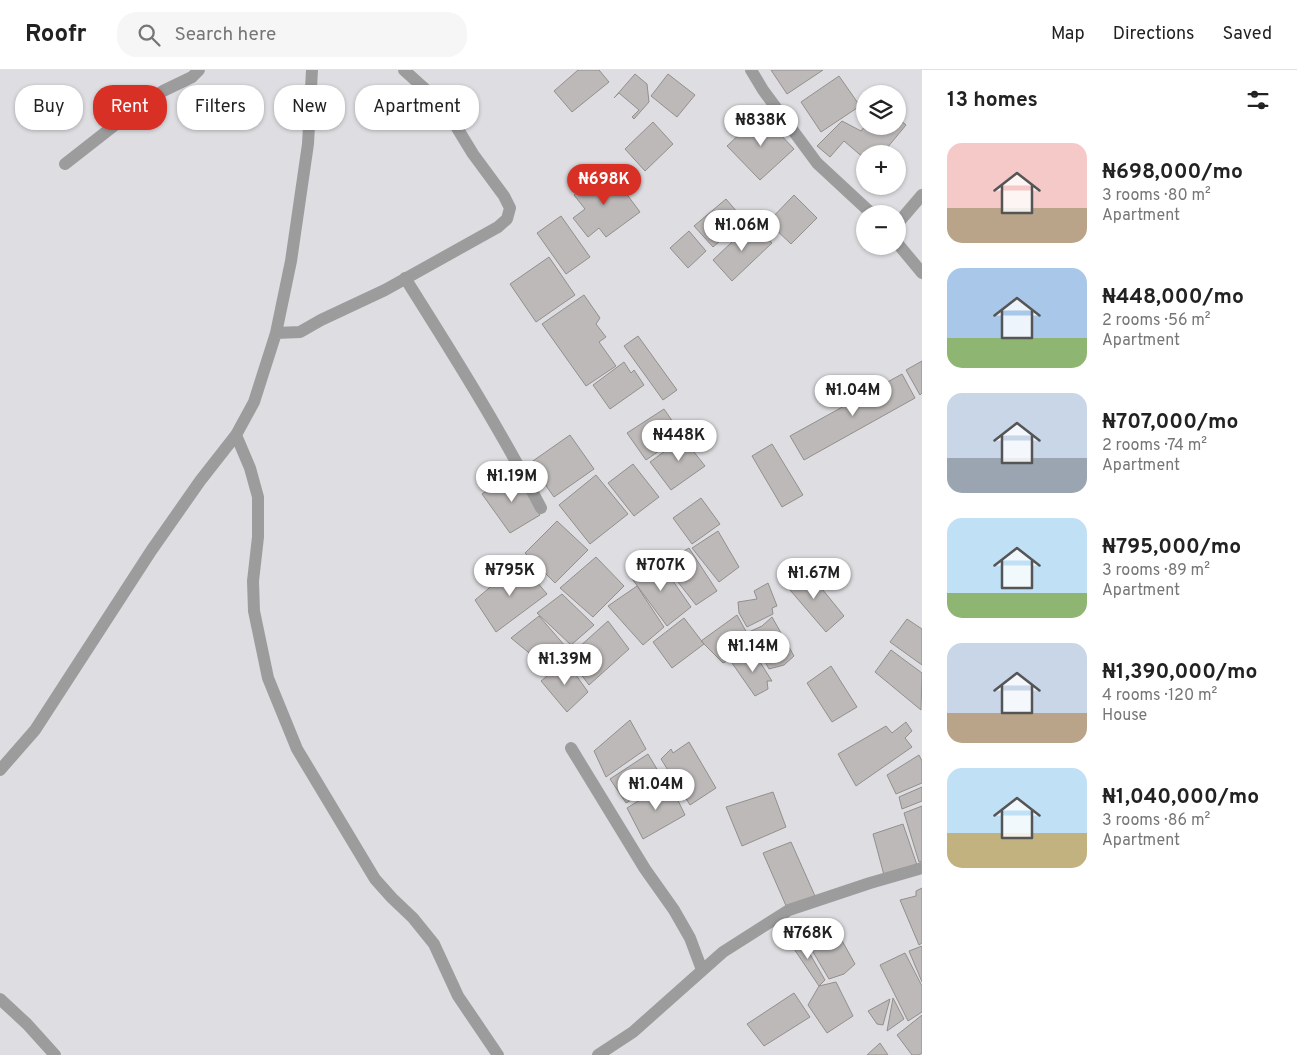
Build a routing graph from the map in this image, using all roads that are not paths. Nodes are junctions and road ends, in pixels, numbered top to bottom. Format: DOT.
graph roads {
  1 [pos="198,70"];
  2 [pos="312,70"];
  3 [pos="404,70"];
  4 [pos="751,70"];
  5 [pos="65,164"];
  6 [pos="922,195"];
  7 [pos="862,205"];
  8 [pos="906,214"];
  9 [pos="906,254"];
  10 [pos="922,273"];
  11 [pos="405,278"];
  12 [pos="276,334"];
  13 [pos="236,435"];
  14 [pos="541,508"];
  15 [pos="571,748"];
  16 [pos="0,770"];
  17 [pos="922,868"];
  18 [pos="702,970"];
  19 [pos="0,999"];
  20 [pos="55,1055"];
  21 [pos="498,1055"];
  22 [pos="598,1055"];
  1 -- 5 [label="street"];
  2 -- 12 [label="street"];
  3 -- 11 [label="street"];
  4 -- 7 [label="street"];
  6 -- 8 [label="street"];
  9 -- 10 [label="street"];
  11 -- 12 [label="street"];
  11 -- 14 [label="street"];
  12 -- 13 [label="street"];
  13 -- 16 [label="street"];
  13 -- 21 [label="street"];
  15 -- 18 [label="street"];
  17 -- 18 [label="street"];
  18 -- 22 [label="street"];
  19 -- 20 [label="street"];
}
